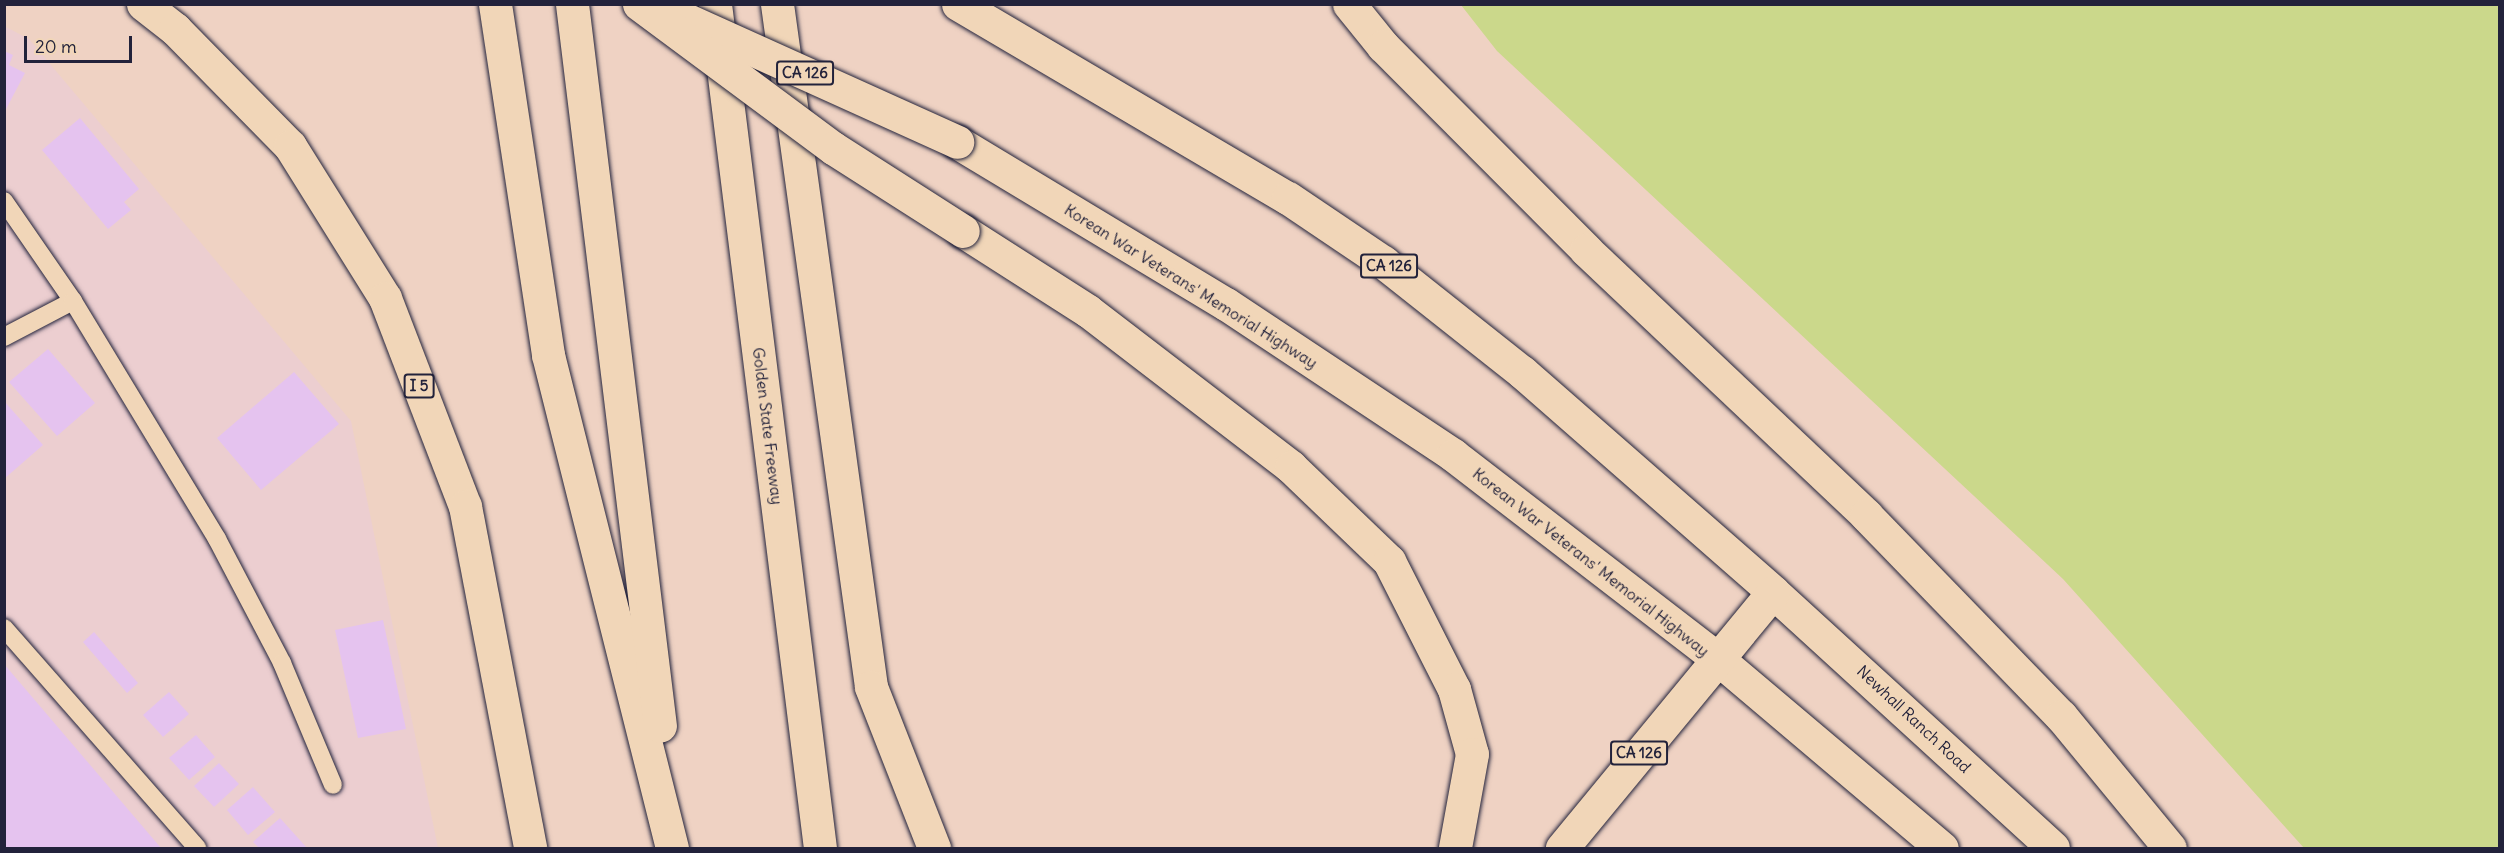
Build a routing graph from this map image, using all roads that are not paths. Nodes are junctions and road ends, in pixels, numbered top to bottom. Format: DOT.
graph roads {
  1 [pos="143,4"];
  2 [pos="495,4"];
  3 [pos="572,4"];
  4 [pos="639,4"];
  5 [pos="652,4"];
  6 [pos="715,4"];
  7 [pos="777,4"];
  8 [pos="958,4"];
  9 [pos="1349,4"];
  10 [pos="4,201"];
  11 [pos="73,301"];
  12 [pos="4,337"];
  13 [pos="1773,592"];
  14 [pos="4,628"];
  15 [pos="1718,659"];
  16 [pos="333,785"];
  17 [pos="197,849"];
  18 [pos="530,849"];
  19 [pos="673,849"];
  20 [pos="820,849"];
  21 [pos="934,849"];
  22 [pos="1455,849"];
  23 [pos="1562,849"];
  24 [pos="1942,849"];
  25 [pos="2053,849"];
  26 [pos="2170,849"];
  1 -- 18 [label="main road, I 5"];
  2 -- 19 [label="main road"];
  3 -- 19 [label="main road"];
  4 -- 22 [label="main road, bridge"];
  5 -- 15 [label="main road, Korean War Veterans' Memorial Highway / CA 126, bridge"];
  6 -- 20 [label="main road, Golden State Freeway"];
  7 -- 21 [label="main road"];
  8 -- 13 [label="main road, CA 126"];
  9 -- 26 [label="main road"];
  10 -- 11 [label="lane"];
  11 -- 12 [label="lane"];
  11 -- 16 [label="lane"];
  13 -- 15 [label="main road, CA 126"];
  13 -- 25 [label="main road, Newhall Ranch Road"];
  14 -- 17 [label="lane"];
  15 -- 23 [label="main road, CA 126"];
  15 -- 24 [label="main road"];
}
